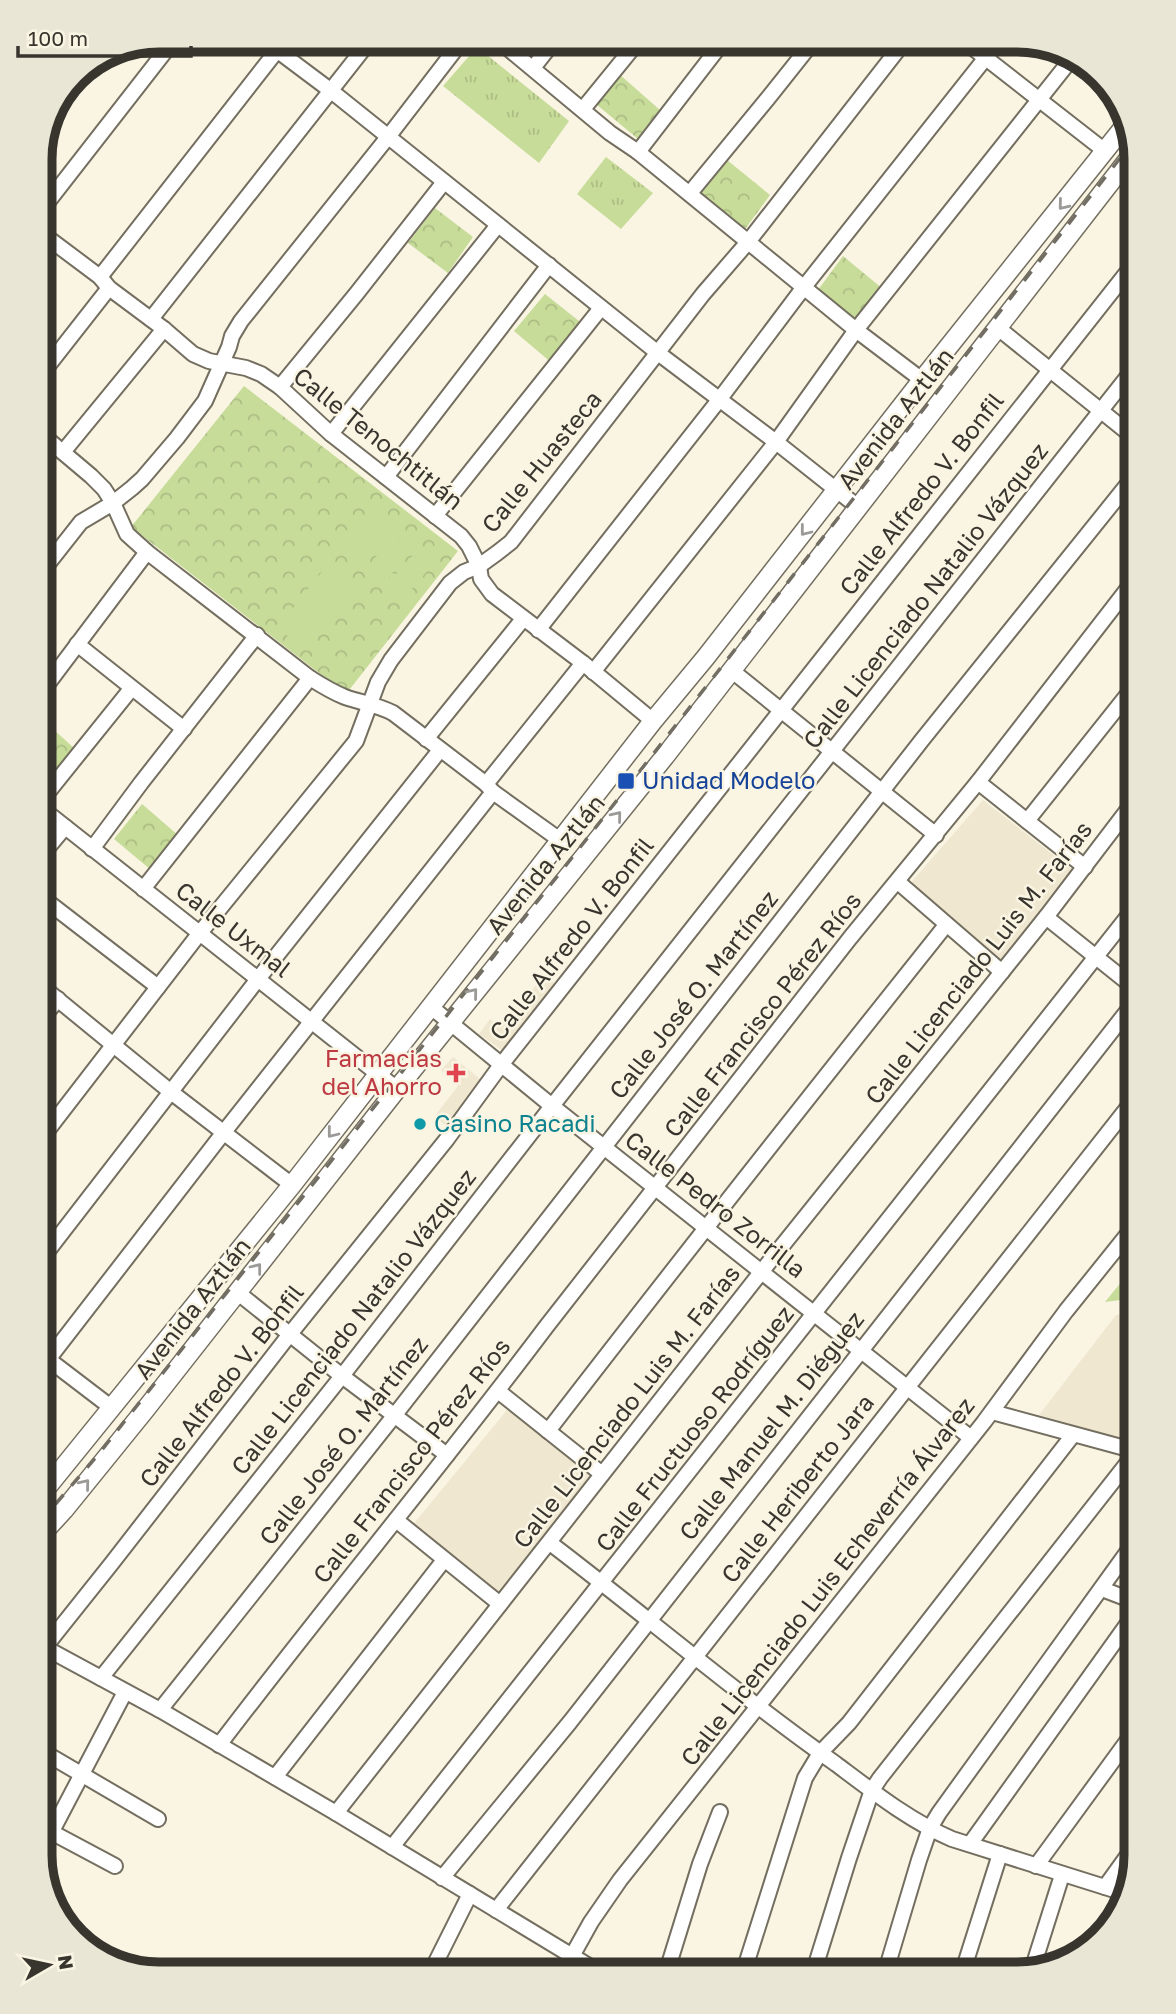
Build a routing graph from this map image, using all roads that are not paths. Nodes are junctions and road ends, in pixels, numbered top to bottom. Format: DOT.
graph roads {
  1 [pos="165,52"];
  2 [pos="274,52"];
  3 [pos="282,52"];
  4 [pos="361,52"];
  5 [pos="453,52"];
  6 [pos="512,52"];
  7 [pos="545,52"];
  8 [pos="629,53"];
  9 [pos="715,53"];
  10 [pos="804,53"];
  11 [pos="896,53"];
  12 [pos="979,53"];
  13 [pos="990,53"];
  14 [pos="986,58"];
  15 [pos="1066,65"];
  16 [pos="533,68"];
  17 [pos="330,90"];
  18 [pos="1039,99"];
  19 [pos="583,109"];
  20 [pos="1120,132"];
  21 [pos="388,137"];
  22 [pos="1105,151"];
  23 [pos="638,152"];
  24 [pos="1124,165"];
  25 [pos="444,182"];
  26 [pos="690,193"];
  27 [pos="53,195"];
  28 [pos="498,225"];
  29 [pos="53,242"];
  30 [pos="748,242"];
  31 [pos="549,265"];
  32 [pos="1124,276"];
  33 [pos="104,283"];
  34 [pos="804,287"];
  35 [pos="601,308"];
  36 [pos="152,319"];
  37 [pos="998,328"];
  38 [pos="164,329"];
  39 [pos="856,330"];
  40 [pos="658,353"];
  41 [pos="53,357"];
  42 [pos="221,363"];
  43 [pos="1049,370"];
  44 [pos="922,380"];
  45 [pos="1124,381"];
  46 [pos="281,387"];
  47 [pos="719,400"];
  48 [pos="1100,411"];
  49 [pos="1124,430"];
  50 [pos="331,434"];
  51 [pos="53,441"];
  52 [pos="776,442"];
  53 [pos="53,445"];
  54 [pos="386,477"];
  55 [pos="1124,489"];
  56 [pos="836,491"];
  57 [pos="113,503"];
  58 [pos="858,507"];
  59 [pos="435,516"];
  60 [pos="147,552"];
  61 [pos="53,558"];
  62 [pos="479,566"];
  63 [pos="1124,593"];
  64 [pos="523,619"];
  65 [pos="538,629"];
  66 [pos="257,635"];
  67 [pos="77,644"];
  68 [pos="588,668"];
  69 [pos="731,670"];
  70 [pos="53,677"];
  71 [pos="310,678"];
  72 [pos="131,689"];
  73 [pos="1124,699"];
  74 [pos="371,704"];
  75 [pos="782,710"];
  76 [pos="653,721"];
  77 [pos="184,729"];
  78 [pos="426,739"];
  79 [pos="440,750"];
  80 [pos="832,751"];
  81 [pos="978,782"];
  82 [pos="490,788"];
  83 [pos="53,789"];
  84 [pos="883,792"];
  85 [pos="1124,815"];
  86 [pos="53,816"];
  87 [pos="1027,821"];
  88 [pos="65,827"];
  89 [pos="936,835"];
  90 [pos="560,841"];
  91 [pos="53,842"];
  92 [pos="92,849"];
  93 [pos="1085,867"];
  94 [pos="898,882"];
  95 [pos="144,888"];
  96 [pos="53,906"];
  97 [pos="1046,917"];
  98 [pos="1124,921"];
  99 [pos="946,925"];
  100 [pos="199,934"];
  101 [pos="1094,958"];
  102 [pos="1002,972"];
  103 [pos="258,979"];
  104 [pos="1124,980"];
  105 [pos="158,987"];
  106 [pos="53,995"];
  107 [pos="58,999"];
  108 [pos="52,1006"];
  109 [pos="431,1007"];
  110 [pos="1124,1015"];
  111 [pos="312,1021"];
  112 [pos="449,1023"];
  113 [pos="114,1046"];
  114 [pos="501,1065"];
  115 [pos="378,1075"];
  116 [pos="397,1089"];
  117 [pos="171,1092"];
  118 [pos="552,1107"];
  119 [pos="1124,1112"];
  120 [pos="52,1124"];
  121 [pos="223,1132"];
  122 [pos="604,1147"];
  123 [pos="292,1185"];
  124 [pos="656,1187"];
  125 [pos="707,1228"];
  126 [pos="1124,1239"];
  127 [pos="52,1245"];
  128 [pos="762,1271"];
  129 [pos="237,1292"];
  130 [pos="815,1313"];
  131 [pos="290,1334"];
  132 [pos="52,1349"];
  133 [pos="861,1350"];
  134 [pos="52,1367"];
  135 [pos="342,1376"];
  136 [pos="908,1388"];
  137 [pos="498,1391"];
  138 [pos="112,1408"];
  139 [pos="992,1412"];
  140 [pos="394,1416"];
  141 [pos="548,1431"];
  142 [pos="1073,1435"];
  143 [pos="971,1438"];
  144 [pos="1124,1449"];
  145 [pos="447,1455"];
  146 [pos="1124,1467"];
  147 [pos="602,1474"];
  148 [pos="52,1481"];
  149 [pos="396,1520"];
  150 [pos="52,1523"];
  151 [pos="550,1543"];
  152 [pos="1124,1557"];
  153 [pos="444,1560"];
  154 [pos="602,1583"];
  155 [pos="1102,1589"];
  156 [pos="1124,1597"];
  157 [pos="500,1604"];
  158 [pos="649,1620"];
  159 [pos="1124,1629"];
  160 [pos="52,1635"];
  161 [pos="52,1651"];
  162 [pos="695,1656"];
  163 [pos="100,1678"];
  164 [pos="125,1692"];
  165 [pos="758,1707"];
  166 [pos="160,1710"];
  167 [pos="219,1745"];
  168 [pos="1124,1745"];
  169 [pos="820,1753"];
  170 [pos="52,1757"];
  171 [pos="83,1775"];
  172 [pos="275,1777"];
  173 [pos="872,1790"];
  174 [pos="720,1812"];
  175 [pos="336,1813"];
  176 [pos="158,1819"];
  177 [pos="52,1820"];
  178 [pos="930,1829"];
  179 [pos="52,1832"];
  180 [pos="970,1844"];
  181 [pos="392,1847"];
  182 [pos="1000,1854"];
  183 [pos="1123,1861"];
  184 [pos="115,1866"];
  185 [pos="1036,1866"];
  186 [pos="1062,1875"];
  187 [pos="442,1878"];
  188 [pos="1105,1887"];
  189 [pos="1117,1891"];
  190 [pos="470,1894"];
  191 [pos="496,1910"];
  192 [pos="571,1955"];
  193 [pos="1035,1959"];
  194 [pos="437,1961"];
  195 [pos="568,1961"];
  196 [pos="582,1961"];
  197 [pos="670,1962"];
  198 [pos="747,1962"];
  199 [pos="817,1962"];
  200 [pos="889,1962"];
  201 [pos="965,1962"];
  1 -- 27 [label="street"];
  2 -- 33 [label="street"];
  3 -- 17 [label="street"];
  4 -- 17 [label="street"];
  5 -- 21 [label="street"];
  6 -- 16 [label="street"];
  7 -- 16 [label="street"];
  8 -- 19 [label="street"];
  9 -- 23 [label="street"];
  10 -- 26 [label="street"];
  11 -- 30 [label="street, Calle Huasteca"];
  12 -- 14 [label="street"];
  13 -- 14 [label="street"];
  14 -- 18 [label="street"];
  14 -- 34 [label="street"];
  15 -- 18 [label="street"];
  16 -- 19 [label="street"];
  17 -- 21 [label="street"];
  17 -- 36 [label="street"];
  18 -- 22 [label="street"];
  18 -- 39 [label="street"];
  19 -- 23 [label="street"];
  20 -- 22 [label="main road, Avenida Aztlán"];
  21 -- 25 [label="street"];
  21 -- 42 [label="street"];
  22 -- 44 [label="main road, Avenida Aztlán, one-way"];
  23 -- 26 [label="street"];
  24 -- 37 [label="main road, Avenida Aztlán"];
  25 -- 28 [label="street"];
  25 -- 46 [label="street"];
  26 -- 30 [label="street"];
  28 -- 31 [label="street"];
  28 -- 50 [label="street"];
  29 -- 33 [label="street, Calle Tenochtitlán"];
  30 -- 34 [label="street"];
  30 -- 40 [label="street, Calle Huasteca"];
  31 -- 35 [label="street"];
  31 -- 54 [label="street"];
  32 -- 43 [label="street, Calle Alfredo V. Bonfil"];
  33 -- 36 [label="street, Calle Tenochtitlán"];
  33 -- 41 [label="street"];
  34 -- 39 [label="street"];
  34 -- 47 [label="street"];
  35 -- 40 [label="street"];
  35 -- 59 [label="street"];
  36 -- 38 [label="street, Calle Tenochtitlán"];
  37 -- 43 [label="street"];
  37 -- 58 [label="main road, Avenida Aztlán"];
  38 -- 42 [label="street, Calle Tenochtitlán"];
  38 -- 51 [label="street"];
  39 -- 44 [label="street"];
  39 -- 52 [label="street"];
  40 -- 47 [label="street"];
  40 -- 62 [label="street, Calle Huasteca"];
  42 -- 46 [label="street, Calle Tenochtitlán"];
  42 -- 57 [label="street"];
  43 -- 48 [label="street"];
  43 -- 75 [label="street, Calle Alfredo V. Bonfil"];
  44 -- 56 [label="main road, Avenida Aztlán"];
  45 -- 48 [label="street, Calle Licenciado Natalio Vázquez"];
  46 -- 50 [label="street, Calle Tenochtitlán"];
  47 -- 52 [label="street"];
  47 -- 65 [label="street"];
  48 -- 49 [label="street"];
  48 -- 80 [label="street, Calle Licenciado Natalio Vázquez"];
  50 -- 54 [label="street, Calle Tenochtitlán"];
  52 -- 56 [label="street"];
  52 -- 68 [label="street"];
  53 -- 57 [label="street"];
  54 -- 59 [label="street, Calle Tenochtitlán"];
  55 -- 84 [label="street, Calle José O. Martínez"];
  56 -- 58 [label="street"];
  56 -- 76 [label="main road, Avenida Aztlán, one-way"];
  57 -- 60 [label="street"];
  57 -- 61 [label="street"];
  58 -- 69 [label="main road, Avenida Aztlán"];
  59 -- 62 [label="street, Calle Tenochtitlán"];
  60 -- 66 [label="street"];
  60 -- 67 [label="street"];
  62 -- 64 [label="street, Calle Tenochtitlán"];
  62 -- 74 [label="street, Calle Huasteca"];
  63 -- 81 [label="street, Calle Francisco Pérez Ríos"];
  64 -- 65 [label="street, Calle Tenochtitlán"];
  64 -- 78 [label="street"];
  65 -- 68 [label="street, Calle Tenochtitlán"];
  66 -- 71 [label="street"];
  66 -- 77 [label="street"];
  67 -- 70 [label="street"];
  67 -- 72 [label="street"];
  68 -- 76 [label="street, Calle Tenochtitlán"];
  68 -- 82 [label="street"];
  69 -- 75 [label="street"];
  112 -- 69 [label="main road, Avenida Aztlán, one-way"];
  71 -- 74 [label="street"];
  71 -- 95 [label="street"];
  72 -- 77 [label="street"];
  72 -- 83 [label="street"];
  73 -- 87 [label="street"];
  74 -- 78 [label="street"];
  74 -- 100 [label="street, Calle Huasteca"];
  75 -- 80 [label="street"];
  75 -- 114 [label="street, Calle Alfredo V. Bonfil"];
  76 -- 90 [label="main road, Avenida Aztlán"];
  77 -- 92 [label="street"];
  78 -- 79 [label="street"];
  79 -- 82 [label="street"];
  79 -- 103 [label="street"];
  80 -- 84 [label="street"];
  80 -- 118 [label="street, Calle Licenciado Natalio Vázquez"];
  81 -- 87 [label="street"];
  81 -- 89 [label="street, Calle Francisco Pérez Ríos"];
  82 -- 90 [label="street"];
  82 -- 111 [label="street"];
  84 -- 89 [label="street"];
  84 -- 122 [label="street, Calle José O. Martínez"];
  85 -- 93 [label="street, Calle Licenciado Luis M. Farías"];
  86 -- 88 [label="street, Calle Uxmal"];
  87 -- 93 [label="street"];
  88 -- 91 [label="street"];
  88 -- 92 [label="street, Calle Uxmal"];
  89 -- 94 [label="street, Calle Francisco Pérez Ríos"];
  90 -- 109 [label="main road, Avenida Aztlán"];
  92 -- 95 [label="street, Calle Uxmal"];
  93 -- 97 [label="street, Calle Licenciado Luis M. Farías"];
  94 -- 99 [label="street"];
  94 -- 124 [label="street, Calle Francisco Pérez Ríos"];
  95 -- 100 [label="street, Calle Uxmal"];
  96 -- 105 [label="street"];
  97 -- 101 [label="street"];
  97 -- 102 [label="street, Calle Licenciado Luis M. Farías"];
  98 -- 101 [label="street, Calle Fructuoso Rodríguez"];
  99 -- 102 [label="street"];
  99 -- 125 [label="street"];
  100 -- 103 [label="street, Calle Uxmal"];
  100 -- 105 [label="street, Calle Huasteca"];
  101 -- 104 [label="street"];
  101 -- 130 [label="street, Calle Fructuoso Rodríguez"];
  102 -- 128 [label="street, Calle Licenciado Luis M. Farías"];
  103 -- 111 [label="street, Calle Uxmal"];
  103 -- 117 [label="street"];
  105 -- 113 [label="street, Calle Huasteca"];
  106 -- 107 [label="street"];
  107 -- 108 [label="street"];
  107 -- 113 [label="street"];
  109 -- 112 [label="street, Calle Pedro Zorrilla"];
  109 -- 115 [label="main road, Avenida Aztlán"];
  110 -- 133 [label="street, Calle Manuel M. Diéguez"];
  111 -- 115 [label="street, Calle Uxmal"];
  111 -- 121 [label="street"];
  112 -- 114 [label="street, Calle Pedro Zorrilla"];
  112 -- 116 [label="main road, Avenida Aztlán"];
  113 -- 117 [label="street"];
  113 -- 120 [label="street, Calle Huasteca"];
  114 -- 118 [label="street, Calle Pedro Zorrilla"];
  114 -- 131 [label="street, Calle Alfredo V. Bonfil"];
  115 -- 116 [label="street, Calle Uxmal"];
  115 -- 123 [label="main road, Avenida Aztlán, one-way"];
  129 -- 116 [label="main road, Avenida Aztlán, one-way"];
  117 -- 121 [label="street"];
  117 -- 127 [label="street"];
  118 -- 122 [label="street, Calle Pedro Zorrilla"];
  118 -- 135 [label="street, Calle Licenciado Natalio Vázquez"];
  119 -- 136 [label="street, Calle Heriberto Jara"];
  121 -- 123 [label="street"];
  121 -- 132 [label="street"];
  122 -- 124 [label="street, Calle Pedro Zorrilla"];
  122 -- 140 [label="street, Calle José O. Martínez"];
  123 -- 138 [label="main road, Avenida Aztlán"];
  124 -- 125 [label="street, Calle Pedro Zorrilla"];
  124 -- 137 [label="street, Calle Francisco Pérez Ríos"];
  125 -- 128 [label="street, Calle Pedro Zorrilla"];
  125 -- 141 [label="street"];
  126 -- 139 [label="street, Calle Licenciado Luis Echeverría Álvarez"];
  128 -- 130 [label="street, Calle Pedro Zorrilla"];
  128 -- 147 [label="street, Calle Licenciado Luis M. Farías"];
  129 -- 131 [label="street"];
  150 -- 129 [label="main road, Avenida Aztlán, one-way"];
  130 -- 133 [label="street, Calle Pedro Zorrilla"];
  130 -- 154 [label="street, Calle Fructuoso Rodríguez"];
  131 -- 135 [label="street"];
  131 -- 160 [label="street, Calle Alfredo V. Bonfil"];
  133 -- 136 [label="street, Calle Pedro Zorrilla"];
  133 -- 158 [label="street, Calle Manuel M. Diéguez"];
  134 -- 138 [label="street"];
  135 -- 140 [label="street"];
  135 -- 163 [label="street, Calle Licenciado Natalio Vázquez"];
  136 -- 143 [label="street, Calle Pedro Zorrilla"];
  136 -- 162 [label="street, Calle Heriberto Jara"];
  137 -- 141 [label="street"];
  137 -- 145 [label="street, Calle Francisco Pérez Ríos"];
  138 -- 148 [label="main road, Avenida Aztlán"];
  139 -- 142 [label="street"];
  139 -- 143 [label="street, Calle Licenciado Luis Echeverría Álvarez"];
  140 -- 145 [label="street"];
  140 -- 166 [label="street, Calle José O. Martínez"];
  141 -- 147 [label="street"];
  142 -- 144 [label="street"];
  142 -- 169 [label="street"];
  143 -- 165 [label="street, Calle Licenciado Luis Echeverría Álvarez"];
  145 -- 149 [label="street, Calle Francisco Pérez Ríos"];
  146 -- 173 [label="street"];
  147 -- 151 [label="street, Calle Licenciado Luis M. Farías"];
  149 -- 153 [label="street"];
  149 -- 167 [label="street, Calle Francisco Pérez Ríos"];
  151 -- 154 [label="street"];
  151 -- 157 [label="street, Calle Licenciado Luis M. Farías"];
  152 -- 155 [label="street"];
  153 -- 157 [label="street"];
  153 -- 172 [label="street"];
  154 -- 158 [label="street"];
  154 -- 181 [label="street, Calle Fructuoso Rodríguez"];
  155 -- 156 [label="street"];
  155 -- 178 [label="street"];
  157 -- 175 [label="street, Calle Licenciado Luis M. Farías"];
  158 -- 162 [label="street"];
  158 -- 187 [label="street, Calle Manuel M. Diéguez"];
  159 -- 180 [label="street"];
  161 -- 163 [label="street"];
  162 -- 165 [label="street"];
  162 -- 191 [label="street, Calle Heriberto Jara"];
  163 -- 164 [label="street"];
  164 -- 166 [label="street"];
  164 -- 171 [label="street"];
  165 -- 169 [label="street"];
  165 -- 192 [label="street, Calle Licenciado Luis Echeverría Álvarez"];
  166 -- 167 [label="street"];
  167 -- 172 [label="street"];
  168 -- 185 [label="street"];
  169 -- 173 [label="street"];
  169 -- 198 [label="street"];
  170 -- 171 [label="street"];
  171 -- 176 [label="street"];
  171 -- 177 [label="street"];
  172 -- 175 [label="street"];
  173 -- 178 [label="street"];
  173 -- 199 [label="street"];
  174 -- 197 [label="street"];
  175 -- 181 [label="street"];
  178 -- 180 [label="street"];
  178 -- 200 [label="street"];
  179 -- 184 [label="street"];
  180 -- 182 [label="street"];
  181 -- 187 [label="street"];
  182 -- 185 [label="street"];
  182 -- 201 [label="street"];
  183 -- 188 [label="street"];
  185 -- 186 [label="street"];
  186 -- 188 [label="street"];
  186 -- 193 [label="street"];
  187 -- 190 [label="street"];
  188 -- 189 [label="street"];
  190 -- 191 [label="street"];
  190 -- 194 [label="street"];
  191 -- 192 [label="street"];
  192 -- 195 [label="street, Calle Licenciado Luis Echeverría Álvarez"];
  192 -- 196 [label="street"];
}
